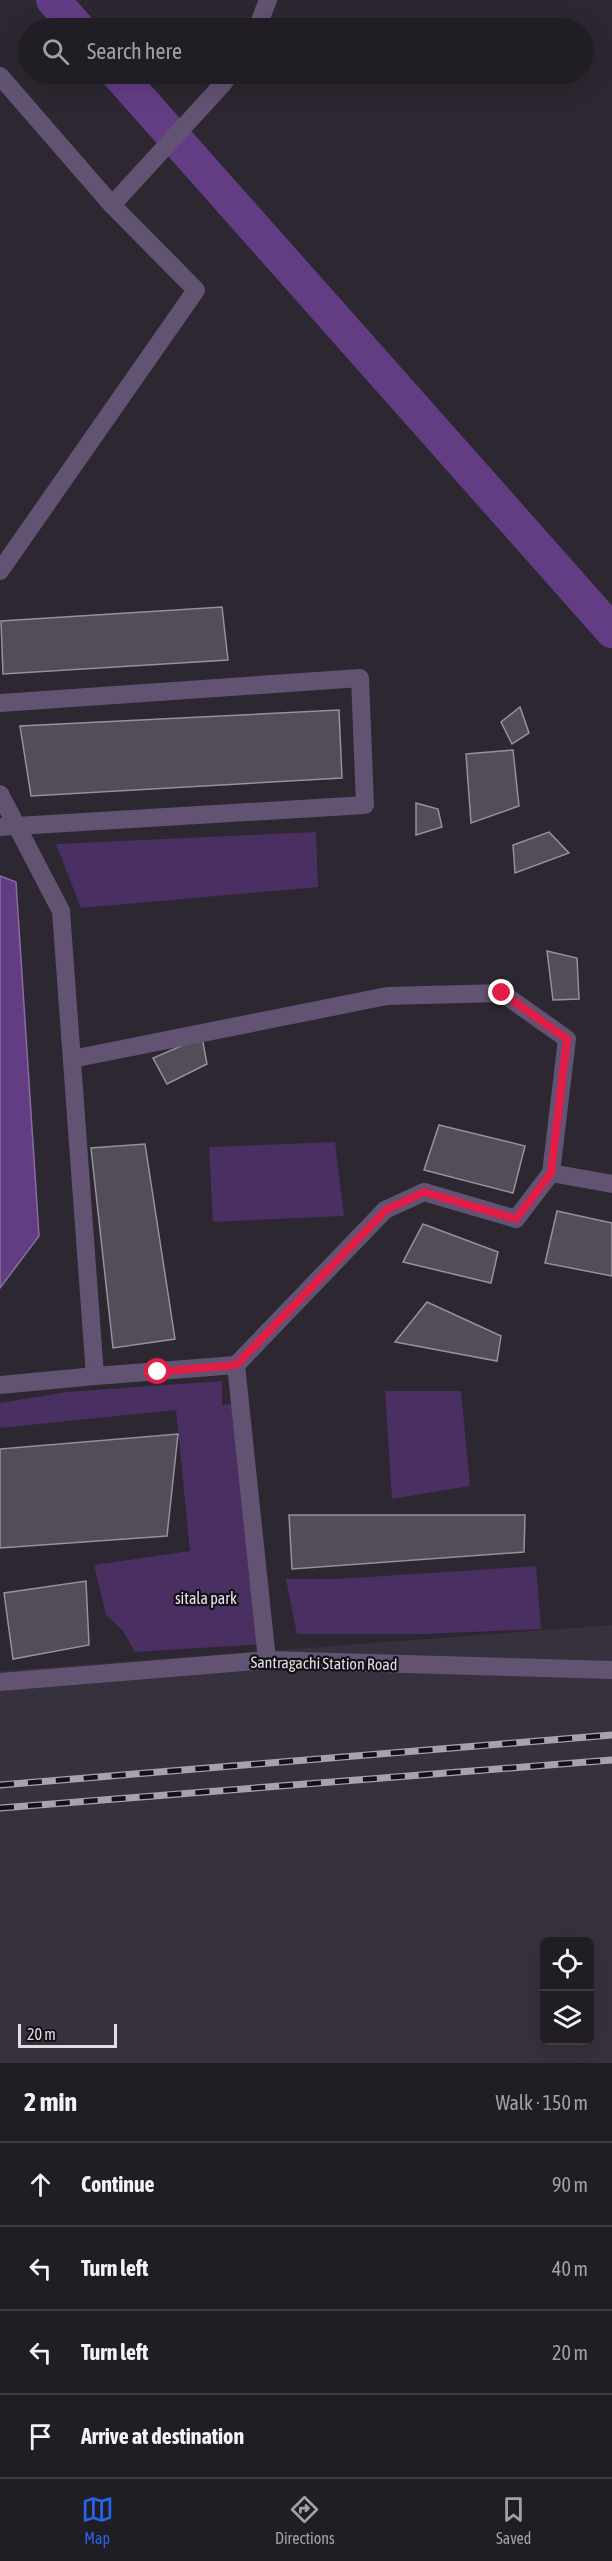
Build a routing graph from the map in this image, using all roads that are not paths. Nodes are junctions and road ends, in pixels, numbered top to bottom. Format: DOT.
graph roads {
  1 [pos="268,0"];
  2 [pos="261,18"];
  3 [pos="0,76"];
  4 [pos="222,84"];
  5 [pos="112,205"];
  6 [pos="0,571"];
  7 [pos="0,703"];
  8 [pos="0,794"];
  9 [pos="9,827"];
  10 [pos="72,1059"];
  11 [pos="551,1173"];
  12 [pos="612,1184"];
  13 [pos="236,1365"];
  14 [pos="95,1376"];
  15 [pos="0,1384"];
  16 [pos="267,1660"];
  17 [pos="612,1670"];
  18 [pos="0,1682"];
  1 -- 2 [label="street"];
  3 -- 5 [label="street"];
  4 -- 5 [label="street"];
  5 -- 6 [label="street"];
  7 -- 9 [label="street"];
  8 -- 9 [label="street"];
  9 -- 10 [label="street"];
  10 -- 11 [label="street"];
  10 -- 14 [label="street"];
  11 -- 12 [label="street"];
  11 -- 13 [label="street"];
  13 -- 14 [label="street"];
  13 -- 16 [label="street"];
  14 -- 15 [label="street"];
  16 -- 17 [label="street, Santragachi Station Road"];
  16 -- 18 [label="street, Santragachi Station Road"];
}
